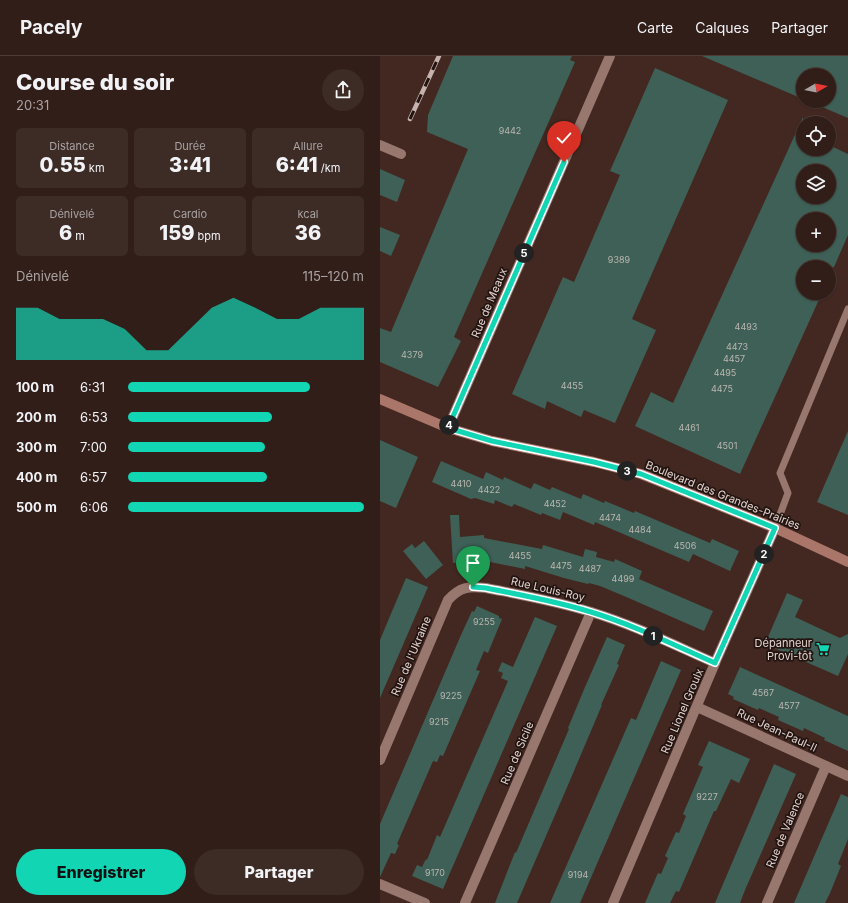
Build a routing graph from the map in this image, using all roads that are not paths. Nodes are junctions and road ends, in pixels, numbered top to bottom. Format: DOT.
graph roads {
  1 [pos="610,56"];
  2 [pos="380,145"];
  3 [pos="400,154"];
  4 [pos="848,309"];
  5 [pos="380,399"];
  6 [pos="448,428"];
  7 [pos="775,528"];
  8 [pos="848,562"];
  9 [pos="461,589"];
  10 [pos="591,612"];
  11 [pos="715,663"];
  12 [pos="697,707"];
  13 [pos="380,760"];
  14 [pos="826,766"];
  15 [pos="848,776"];
  16 [pos="380,884"];
  17 [pos="425,903"];
  18 [pos="465,903"];
  19 [pos="612,903"];
  20 [pos="767,903"];
  1 -- 6 [label="street, Rue de Meaux"];
  2 -- 3 [label="street"];
  4 -- 7 [label="lane"];
  5 -- 6 [label="main road, Boulevard des Grandes-Prairies"];
  6 -- 7 [label="main road, Boulevard des Grandes-Prairies"];
  7 -- 8 [label="main road, Boulevard des Grandes-Prairies"];
  7 -- 11 [label="street, Rue Lionel Groulx"];
  9 -- 10 [label="street, Rue Louis-Roy"];
  9 -- 13 [label="street, Rue de l'Ukraine"];
  10 -- 11 [label="street, Rue Louis-Roy"];
  10 -- 18 [label="street, Rue de Sicile"];
  11 -- 12 [label="street, Rue Lionel Groulx"];
  12 -- 14 [label="street, Rue Jean-Paul-II"];
  12 -- 19 [label="street, Rue Lionel Groulx"];
  14 -- 15 [label="street, Rue Jean-Paul-II"];
  14 -- 20 [label="street, Rue de Valence"];
  16 -- 17 [label="street"];
}
